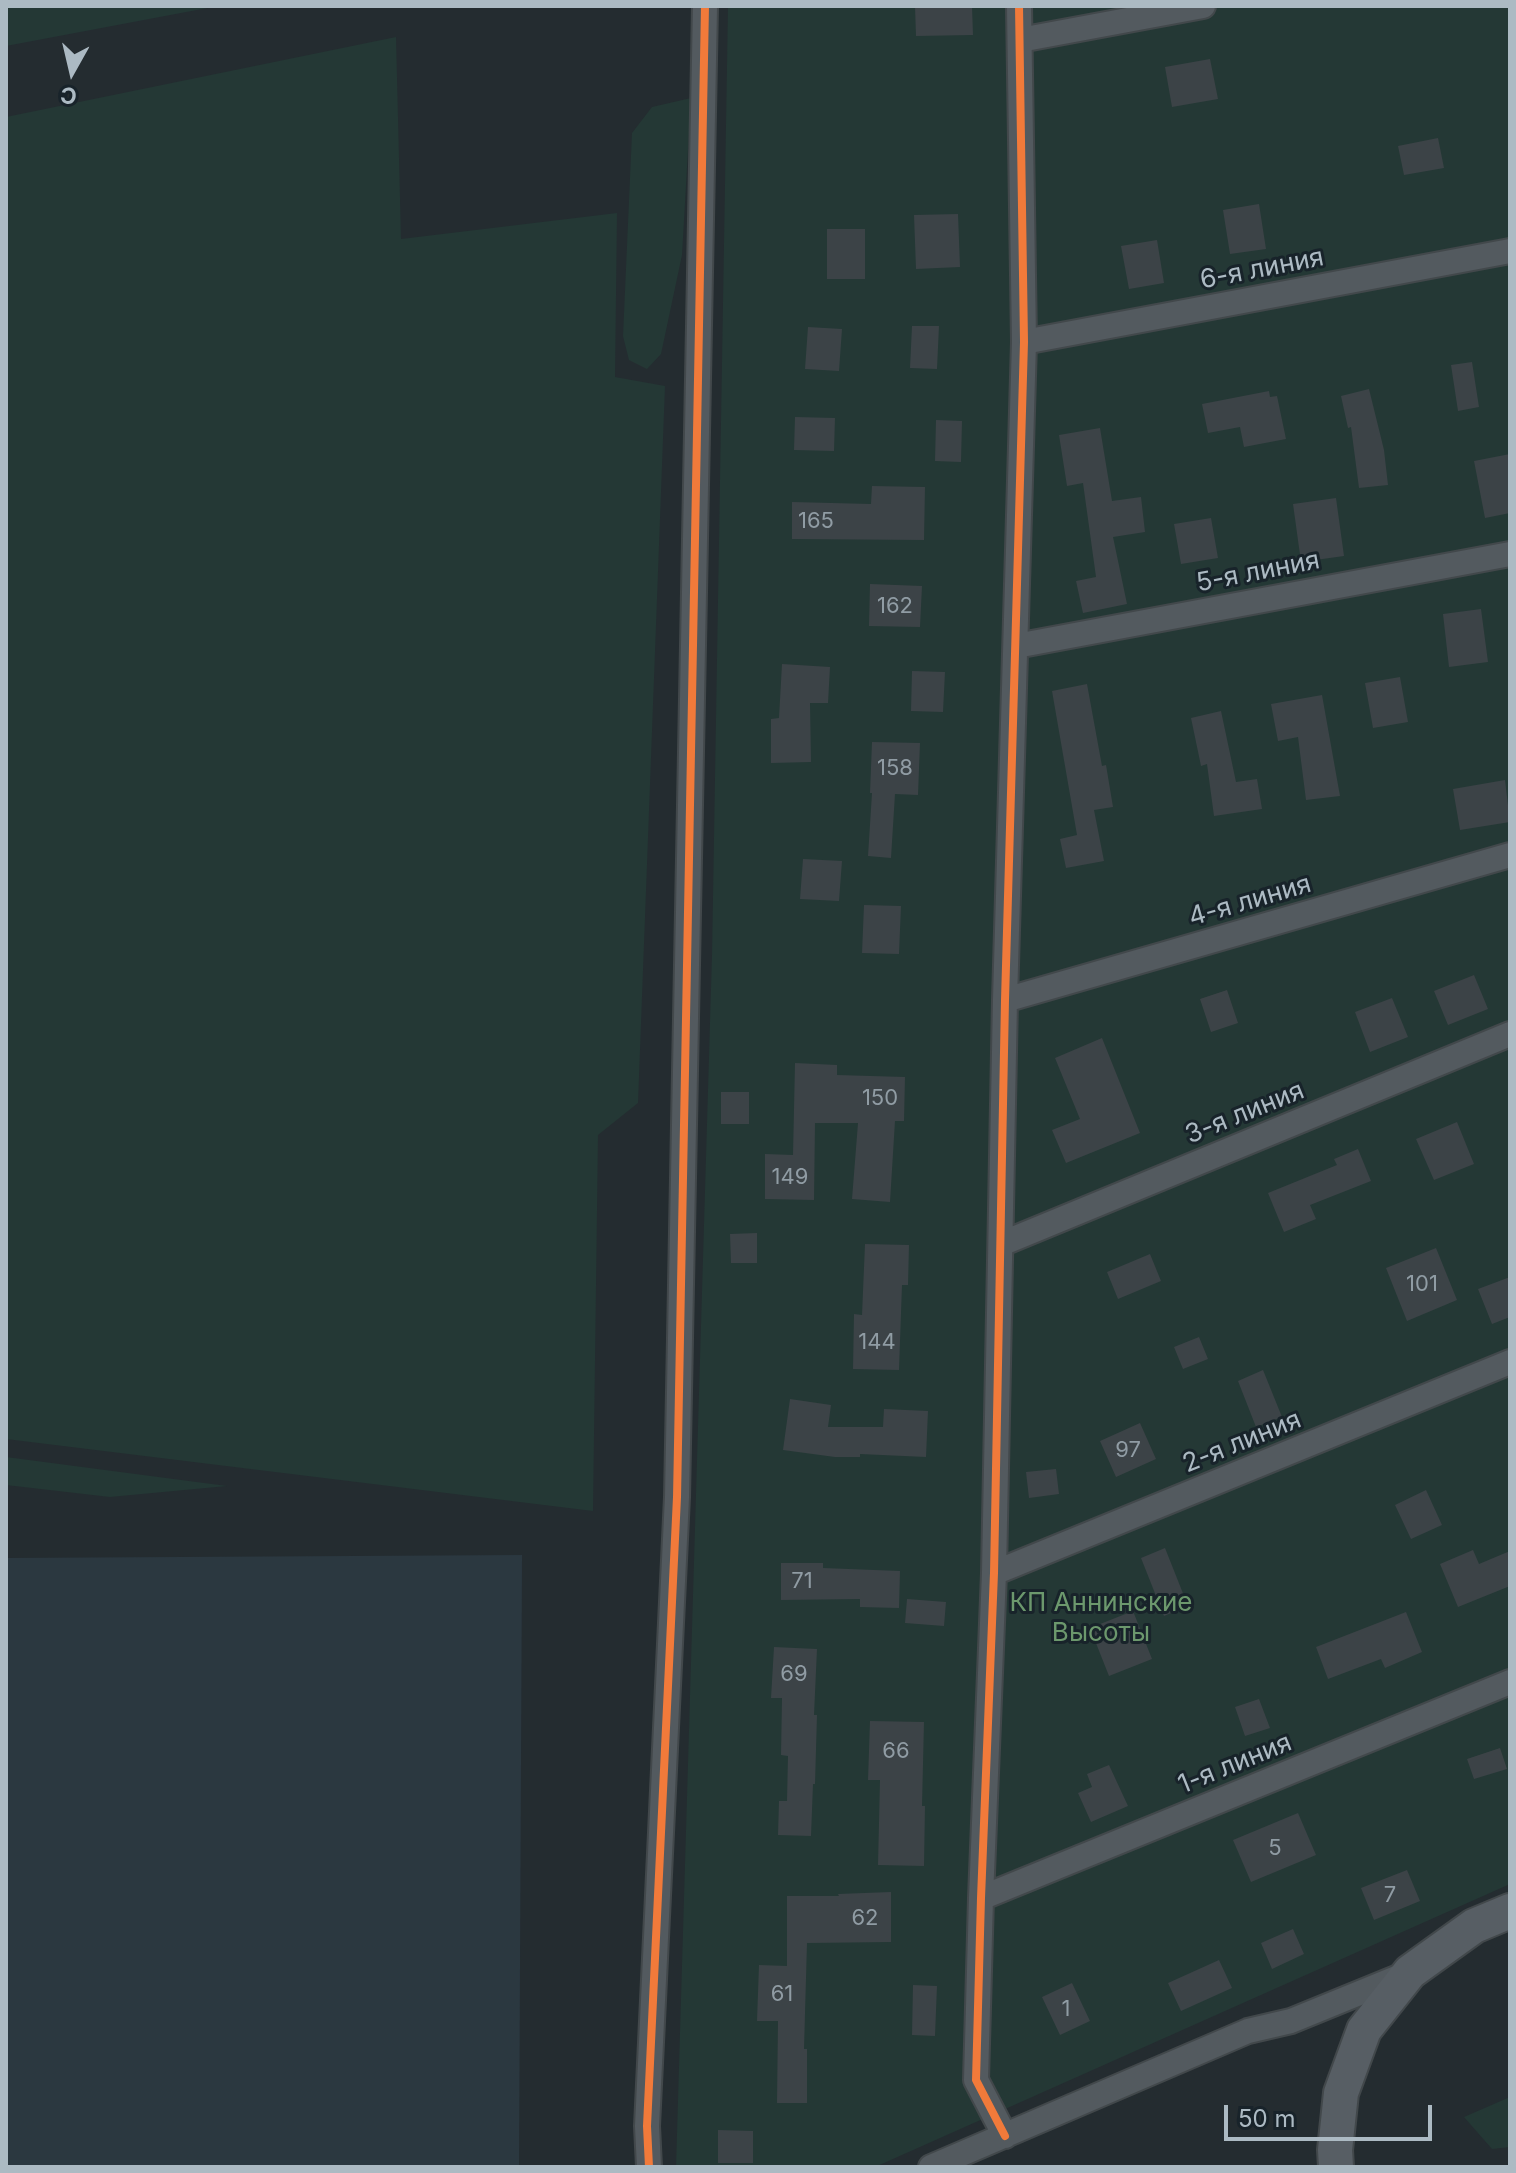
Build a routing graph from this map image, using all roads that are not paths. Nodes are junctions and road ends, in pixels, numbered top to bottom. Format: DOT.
graph roads {
  1 [pos="705,6"];
  2 [pos="1019,6"];
  3 [pos="1203,6"];
  4 [pos="1020,40"];
  5 [pos="1510,251"];
  6 [pos="1024,342"];
  7 [pos="1510,554"];
  8 [pos="1016,646"];
  9 [pos="1510,855"];
  10 [pos="1005,1000"];
  11 [pos="1510,1034"];
  12 [pos="1001,1244"];
  13 [pos="1510,1362"];
  14 [pos="994,1573"];
  15 [pos="1510,1682"];
  16 [pos="981,1898"];
  17 [pos="1510,1911"];
  18 [pos="1410,1972"];
  19 [pos="1005,2136"];
  20 [pos="649,2167"];
  21 [pos="931,2167"];
  22 [pos="1336,2167"];
  1 -- 20 [label="street"];
  2 -- 4 [label="street"];
  3 -- 4 [label="street"];
  4 -- 6 [label="street"];
  5 -- 6 [label="street, 6-я линия"];
  6 -- 8 [label="street"];
  7 -- 8 [label="street, 5-я линия"];
  8 -- 10 [label="street"];
  9 -- 10 [label="street, 4-я линия"];
  10 -- 12 [label="street"];
  11 -- 12 [label="street, 3-я линия"];
  12 -- 14 [label="street"];
  13 -- 14 [label="street, 2-я линия"];
  14 -- 16 [label="street"];
  15 -- 16 [label="street, 1-я линия"];
  16 -- 19 [label="street"];
  17 -- 18 [label="main road"];
  18 -- 19 [label="street"];
  18 -- 22 [label="main road"];
  19 -- 21 [label="street"];
}
